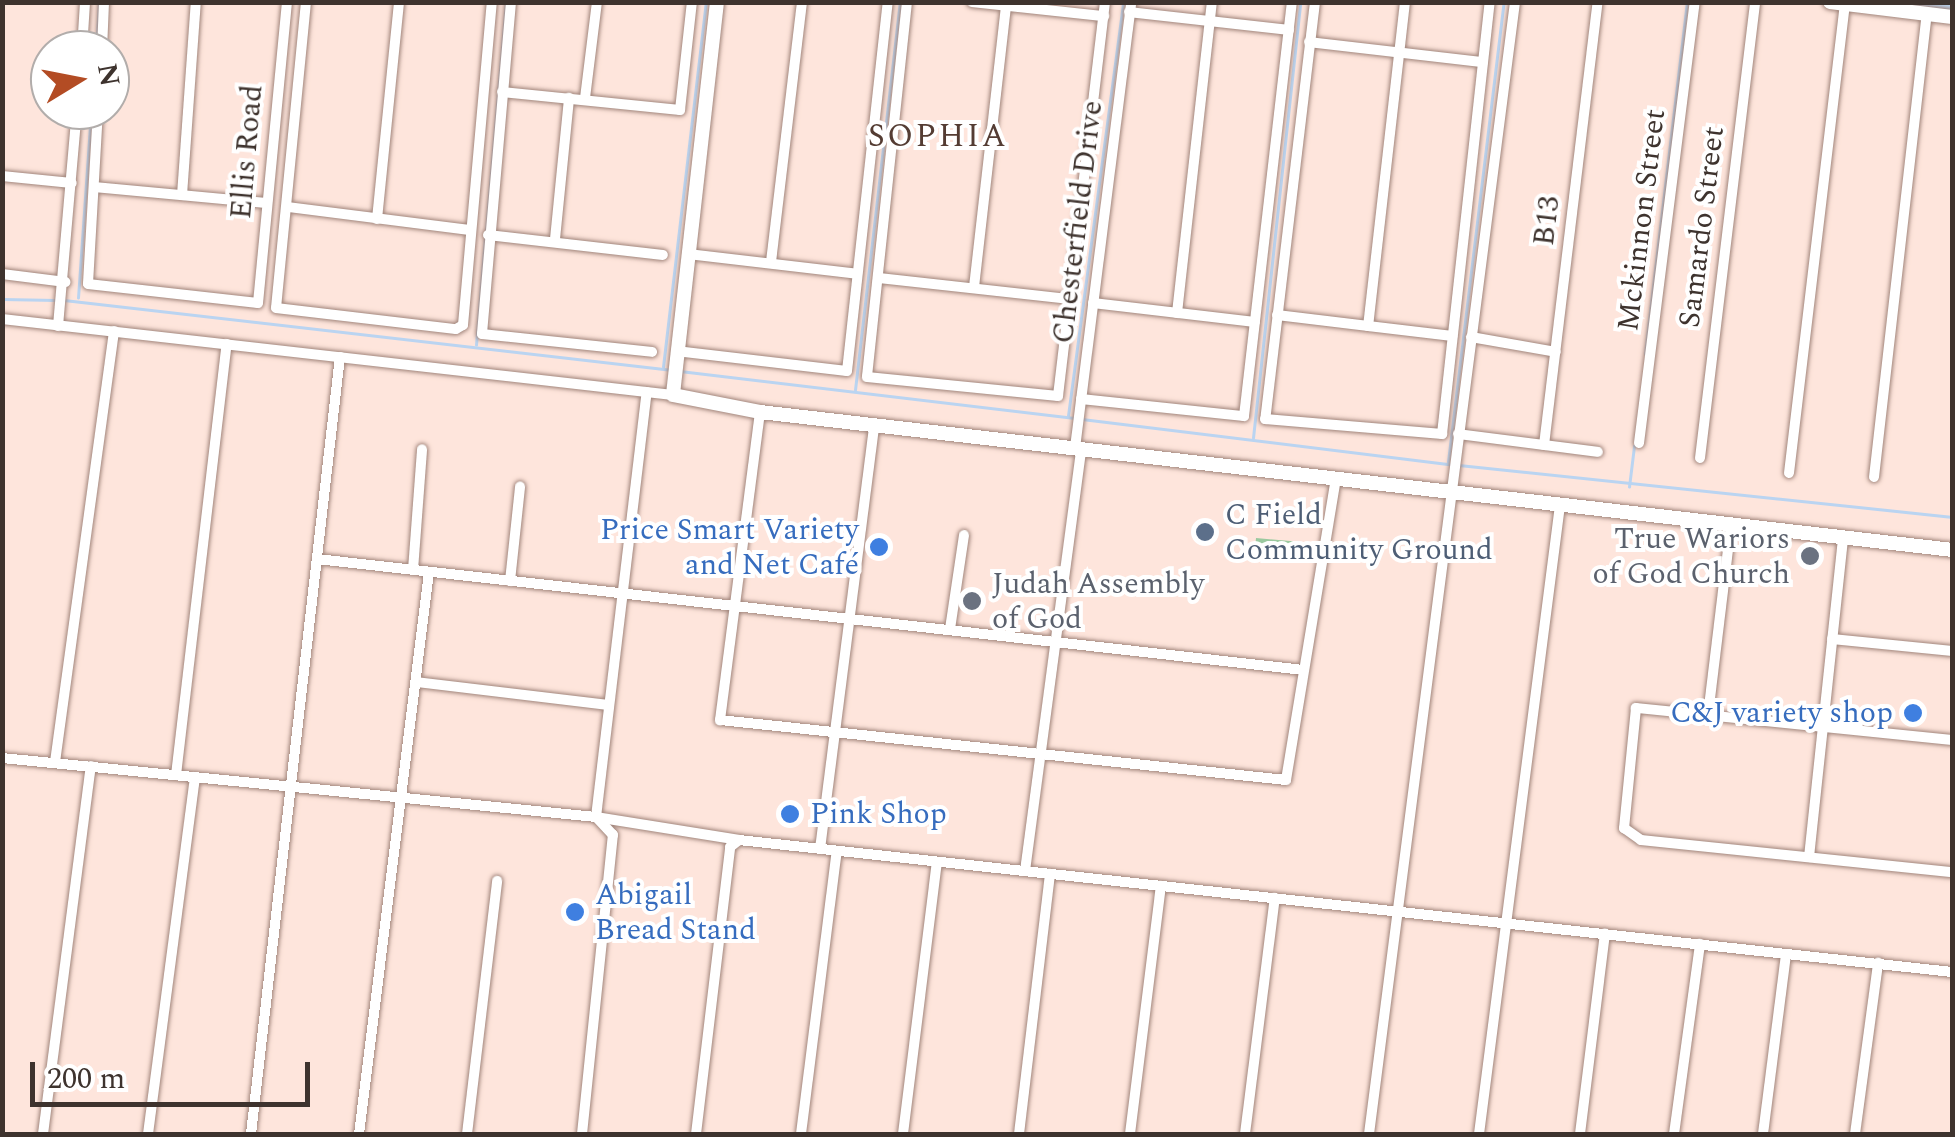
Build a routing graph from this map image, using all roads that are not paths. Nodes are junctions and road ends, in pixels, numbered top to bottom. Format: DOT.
graph roads {
  1 [pos="86,2"];
  2 [pos="104,2"];
  3 [pos="196,2"];
  4 [pos="287,2"];
  5 [pos="306,2"];
  6 [pos="399,2"];
  7 [pos="492,2"];
  8 [pos="511,2"];
  9 [pos="598,2"];
  10 [pos="692,2"];
  11 [pos="717,2"];
  12 [pos="802,2"];
  13 [pos="888,2"];
  14 [pos="907,2"];
  15 [pos="972,2"];
  16 [pos="1106,2"];
  17 [pos="1212,2"];
  18 [pos="1292,2"];
  19 [pos="1315,2"];
  20 [pos="1406,2"];
  21 [pos="1490,2"];
  22 [pos="1515,2"];
  23 [pos="1598,2"];
  24 [pos="1695,2"];
  25 [pos="1755,2"];
  26 [pos="1837,3"];
  27 [pos="1006,7"];
  28 [pos="1130,7"];
  29 [pos="1927,14"];
  30 [pos="1104,16"];
  31 [pos="1952,17"];
  32 [pos="1210,22"];
  33 [pos="84,30"];
  34 [pos="103,30"];
  35 [pos="1289,30"];
  36 [pos="1309,42"];
  37 [pos="1400,53"];
  38 [pos="1483,62"];
  39 [pos="502,92"];
  40 [pos="569,98"];
  41 [pos="586,98"];
  42 [pos="76,130"];
  43 [pos="97,130"];
  44 [pos="2,176"];
  45 [pos="72,182"];
  46 [pos="94,187"];
  47 [pos="182,195"];
  48 [pos="266,203"];
  49 [pos="288,207"];
  50 [pos="377,219"];
  51 [pos="471,230"];
  52 [pos="488,235"];
  53 [pos="555,239"];
  54 [pos="688,254"];
  55 [pos="663,255"];
  56 [pos="770,262"];
  57 [pos="2,274"];
  58 [pos="857,274"];
  59 [pos="879,278"];
  60 [pos="64,286"];
  61 [pos="974,287"];
  62 [pos="1068,299"];
  63 [pos="1094,302"];
  64 [pos="1177,313"];
  65 [pos="1277,315"];
  66 [pos="2,319"];
  67 [pos="1255,322"];
  68 [pos="59,323"];
  69 [pos="1368,326"];
  70 [pos="114,332"];
  71 [pos="1452,336"];
  72 [pos="1471,337"];
  73 [pos="227,344"];
  74 [pos="652,352"];
  75 [pos="1556,352"];
  76 [pos="676,353"];
  77 [pos="340,357"];
  78 [pos="647,392"];
  79 [pos="672,395"];
  80 [pos="1082,399"];
  81 [pos="760,412"];
  82 [pos="874,425"];
  83 [pos="1458,434"];
  84 [pos="1639,444"];
  85 [pos="1544,445"];
  86 [pos="1078,449"];
  87 [pos="422,450"];
  88 [pos="1598,452"];
  89 [pos="1700,458"];
  90 [pos="1789,472"];
  91 [pos="1874,477"];
  92 [pos="1336,478"];
  93 [pos="520,487"];
  94 [pos="1450,492"];
  95 [pos="1560,505"];
  96 [pos="1730,524"];
  97 [pos="964,535"];
  98 [pos="1844,537"];
  99 [pos="1952,550"];
  100 [pos="317,559"];
  101 [pos="413,570"];
  102 [pos="430,572"];
  103 [pos="510,581"];
  104 [pos="619,593"];
  105 [pos="732,604"];
  106 [pos="850,616"];
  107 [pos="950,629"];
  108 [pos="1832,639"];
  109 [pos="1054,643"];
  110 [pos="1952,651"];
  111 [pos="1303,670"];
  112 [pos="416,682"];
  113 [pos="608,705"];
  114 [pos="1708,716"];
  115 [pos="1823,727"];
  116 [pos="835,732"];
  117 [pos="1952,740"];
  118 [pos="1040,754"];
  119 [pos="2,758"];
  120 [pos="55,762"];
  121 [pos="91,766"];
  122 [pos="176,775"];
  123 [pos="195,777"];
  124 [pos="292,787"];
  125 [pos="402,799"];
  126 [pos="596,817"];
  127 [pos="739,840"];
  128 [pos="820,849"];
  129 [pos="837,851"];
  130 [pos="1809,857"];
  131 [pos="937,862"];
  132 [pos="1025,871"];
  133 [pos="1952,872"];
  134 [pos="1050,874"];
  135 [pos="497,881"];
  136 [pos="1161,886"];
  137 [pos="1275,898"];
  138 [pos="1397,911"];
  139 [pos="1506,923"];
  140 [pos="1606,934"];
  141 [pos="1700,944"];
  142 [pos="1786,954"];
  143 [pos="1878,964"];
  144 [pos="1952,972"];
  145 [pos="43,1134"];
  146 [pos="148,1134"];
  147 [pos="252,1134"];
  148 [pos="359,1134"];
  149 [pos="467,1134"];
  150 [pos="582,1134"];
  151 [pos="696,1134"];
  152 [pos="801,1134"];
  153 [pos="903,1134"];
  154 [pos="1019,1134"];
  155 [pos="1130,1134"];
  156 [pos="1245,1134"];
  157 [pos="1369,1134"];
  158 [pos="1480,1134"];
  159 [pos="1580,1134"];
  160 [pos="1674,1134"];
  161 [pos="1763,1134"];
  162 [pos="1855,1134"];
  1 -- 33 [label="street"];
  2 -- 34 [label="street"];
  3 -- 47 [label="street"];
  4 -- 48 [label="street, Ellis Road"];
  5 -- 49 [label="street"];
  6 -- 50 [label="street"];
  7 -- 51 [label="street"];
  8 -- 39 [label="street"];
  9 -- 41 [label="street"];
  10 -- 41 [label="street"];
  11 -- 54 [label="street"];
  12 -- 56 [label="street"];
  13 -- 58 [label="street"];
  14 -- 59 [label="street"];
  15 -- 27 [label="street"];
  16 -- 30 [label="street, Chesterfield Drive"];
  17 -- 32 [label="street"];
  18 -- 35 [label="street"];
  19 -- 36 [label="street"];
  20 -- 37 [label="street"];
  21 -- 38 [label="street"];
  22 -- 72 [label="street"];
  23 -- 75 [label="street, B13"];
  24 -- 84 [label="street, Mckinnon Street"];
  25 -- 89 [label="street, Samardo Street"];
  26 -- 29 [label="street"];
  26 -- 90 [label="street"];
  27 -- 30 [label="street"];
  27 -- 61 [label="street"];
  28 -- 32 [label="street"];
  28 -- 63 [label="street, Chesterfield Drive"];
  29 -- 31 [label="street"];
  29 -- 91 [label="street"];
  30 -- 62 [label="street, Chesterfield Drive"];
  32 -- 35 [label="street"];
  32 -- 64 [label="street"];
  35 -- 67 [label="street"];
  36 -- 37 [label="street"];
  36 -- 65 [label="street"];
  37 -- 38 [label="street"];
  37 -- 69 [label="street"];
  38 -- 71 [label="street"];
  39 -- 40 [label="street"];
  39 -- 52 [label="street"];
  40 -- 41 [label="street"];
  40 -- 53 [label="street"];
  42 -- 45 [label="street"];
  43 -- 46 [label="street"];
  44 -- 45 [label="street"];
  45 -- 60 [label="street"];
  46 -- 47 [label="street"];
  46 -- 48 [label="street, Ellis Road"];
  47 -- 48 [label="street"];
  49 -- 50 [label="street"];
  49 -- 51 [label="street"];
  50 -- 51 [label="street"];
  52 -- 53 [label="street"];
  52 -- 74 [label="street"];
  53 -- 55 [label="street"];
  54 -- 56 [label="street"];
  54 -- 76 [label="street"];
  56 -- 58 [label="street"];
  57 -- 60 [label="street"];
  58 -- 76 [label="street"];
  59 -- 61 [label="street"];
  59 -- 62 [label="street, Chesterfield Drive"];
  60 -- 68 [label="street"];
  61 -- 62 [label="street"];
  63 -- 64 [label="street"];
  63 -- 80 [label="street, Chesterfield Drive"];
  64 -- 67 [label="street"];
  65 -- 69 [label="street"];
  65 -- 71 [label="street"];
  66 -- 68 [label="street"];
  67 -- 80 [label="street"];
  68 -- 70 [label="street"];
  69 -- 71 [label="street"];
  70 -- 73 [label="street"];
  70 -- 120 [label="street"];
  72 -- 75 [label="street"];
  72 -- 83 [label="street"];
  73 -- 77 [label="street"];
  73 -- 122 [label="street"];
  75 -- 85 [label="street, B13"];
  76 -- 79 [label="street"];
  77 -- 78 [label="street"];
  77 -- 100 [label="street"];
  78 -- 79 [label="street"];
  78 -- 104 [label="street"];
  79 -- 81 [label="street"];
  80 -- 86 [label="street, Chesterfield Drive"];
  81 -- 82 [label="street"];
  81 -- 105 [label="street"];
  82 -- 86 [label="street"];
  82 -- 106 [label="street"];
  83 -- 85 [label="street"];
  83 -- 94 [label="street"];
  85 -- 88 [label="street"];
  86 -- 92 [label="street"];
  86 -- 109 [label="street, Chesterfield Drive"];
  87 -- 101 [label="street"];
  92 -- 94 [label="street"];
  92 -- 111 [label="street"];
  93 -- 103 [label="street"];
  94 -- 95 [label="street"];
  94 -- 138 [label="street"];
  95 -- 96 [label="street"];
  95 -- 139 [label="street"];
  96 -- 98 [label="street"];
  96 -- 114 [label="street"];
  97 -- 107 [label="street"];
  98 -- 99 [label="street"];
  98 -- 108 [label="street"];
  100 -- 101 [label="street"];
  100 -- 124 [label="street"];
  101 -- 102 [label="street"];
  102 -- 103 [label="street"];
  102 -- 112 [label="street"];
  103 -- 104 [label="street"];
  104 -- 105 [label="street"];
  104 -- 113 [label="street"];
  105 -- 106 [label="street"];
  105 -- 116 [label="street"];
  106 -- 107 [label="street"];
  106 -- 116 [label="street"];
  107 -- 109 [label="street"];
  108 -- 110 [label="street"];
  108 -- 115 [label="street"];
  109 -- 111 [label="street"];
  109 -- 118 [label="street, Chesterfield Drive"];
  111 -- 118 [label="street"];
  112 -- 113 [label="street"];
  112 -- 125 [label="street"];
  113 -- 126 [label="street"];
  114 -- 115 [label="street"];
  114 -- 130 [label="street"];
  115 -- 117 [label="street"];
  115 -- 130 [label="street"];
  116 -- 118 [label="street"];
  116 -- 128 [label="street"];
  118 -- 132 [label="street, Chesterfield Drive"];
  119 -- 120 [label="street"];
  120 -- 121 [label="street"];
  121 -- 122 [label="street"];
  121 -- 145 [label="street"];
  122 -- 123 [label="street"];
  123 -- 124 [label="street"];
  123 -- 146 [label="street"];
  124 -- 125 [label="street"];
  124 -- 147 [label="street"];
  125 -- 126 [label="street"];
  125 -- 148 [label="street"];
  126 -- 127 [label="street"];
  126 -- 150 [label="street"];
  127 -- 128 [label="street"];
  127 -- 151 [label="street"];
  128 -- 129 [label="street"];
  129 -- 131 [label="street"];
  129 -- 152 [label="street"];
  130 -- 133 [label="street"];
  131 -- 132 [label="street"];
  131 -- 153 [label="street"];
  132 -- 134 [label="street"];
  134 -- 136 [label="street"];
  134 -- 154 [label="street"];
  135 -- 149 [label="street"];
  136 -- 137 [label="street"];
  136 -- 155 [label="street"];
  137 -- 138 [label="street"];
  137 -- 156 [label="street"];
  138 -- 139 [label="street"];
  138 -- 157 [label="street"];
  139 -- 140 [label="street"];
  139 -- 158 [label="street"];
  140 -- 141 [label="street"];
  140 -- 159 [label="street"];
  141 -- 142 [label="street"];
  141 -- 160 [label="street"];
  142 -- 143 [label="street"];
  142 -- 161 [label="street"];
  143 -- 144 [label="street"];
  143 -- 162 [label="street"];
}
